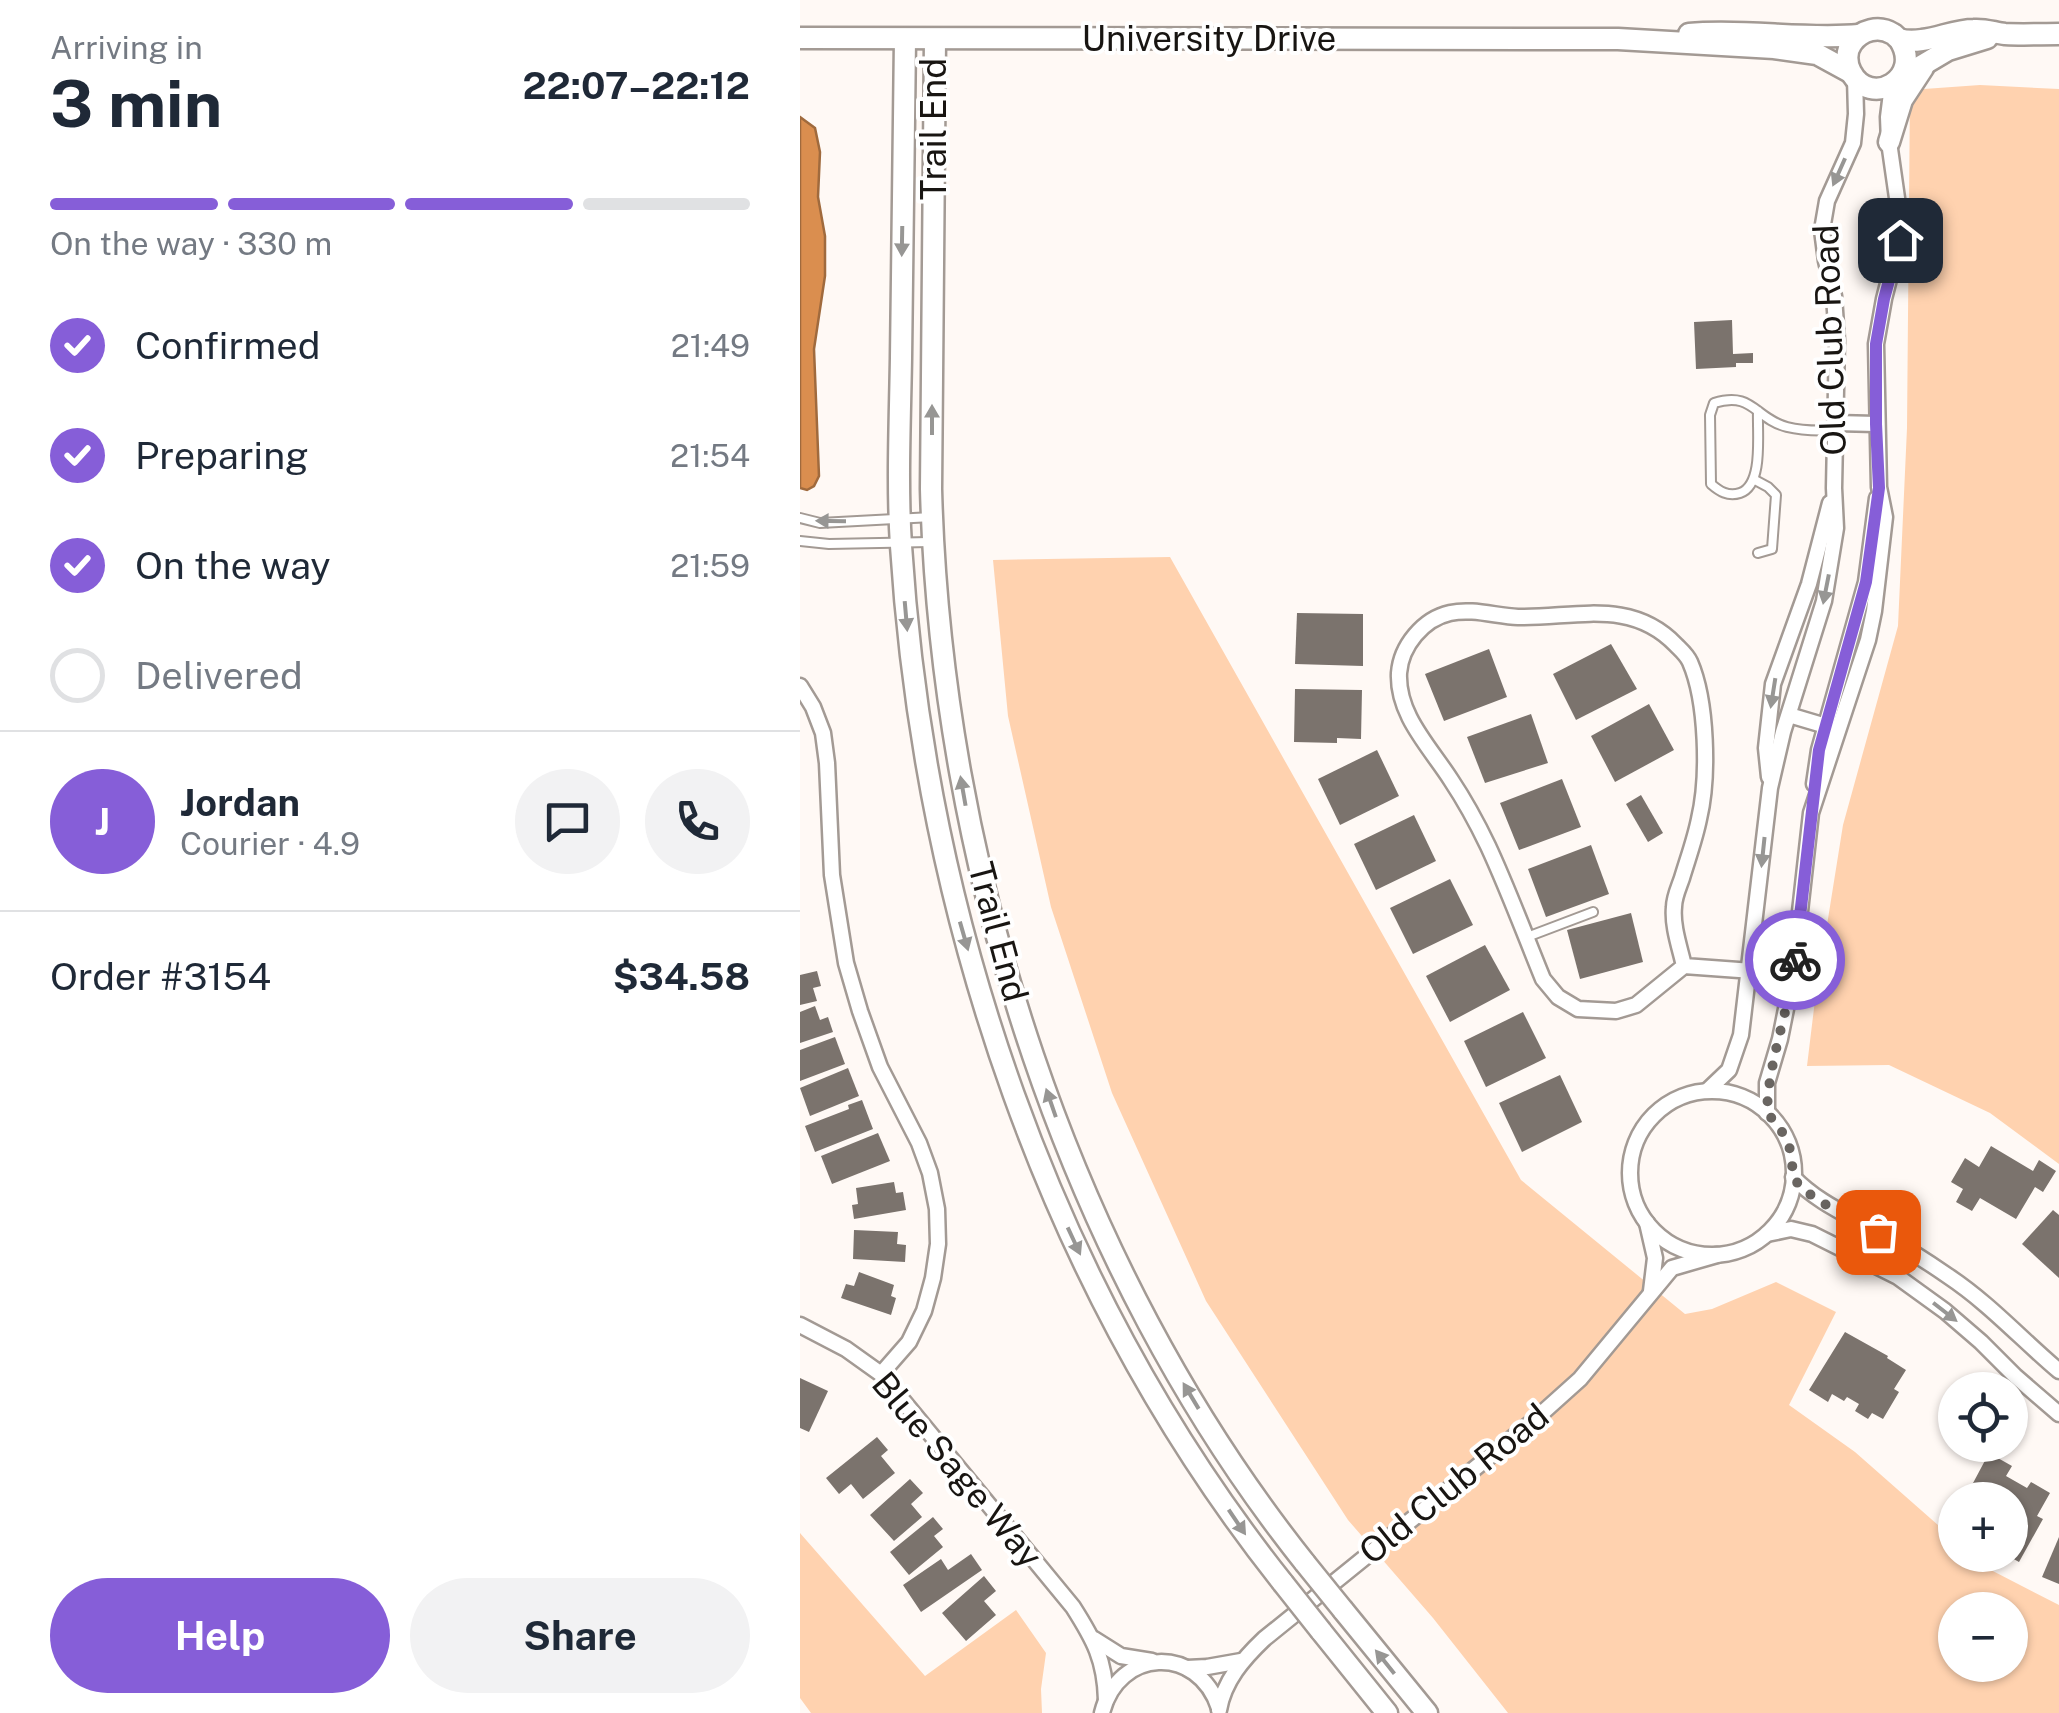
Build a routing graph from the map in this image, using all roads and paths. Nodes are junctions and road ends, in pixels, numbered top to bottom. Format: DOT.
graph roads {
  1 [pos="2003,34"];
  2 [pos="2059,34"];
  3 [pos="1859,35"];
  4 [pos="800,38"];
  5 [pos="905,39"];
  6 [pos="934,39"];
  7 [pos="1899,39"];
  8 [pos="1618,40"];
  9 [pos="1927,63"];
  10 [pos="1852,75"];
  11 [pos="1895,82"];
  12 [pos="1889,142"];
  13 [pos="1758,411"];
  14 [pos="1876,424"];
  15 [pos="1836,426"];
  16 [pos="1755,480"];
  17 [pos="1834,488"];
  18 [pos="1879,488"];
  19 [pos="932,517"];
  20 [pos="800,518"];
  21 [pos="900,519"];
  22 [pos="800,541"];
  23 [pos="900,542"];
  24 [pos="933,542"];
  25 [pos="1758,553"];
  26 [pos="800,686"];
  27 [pos="1789,715"];
  28 [pos="1826,726"];
  29 [pos="1770,788"];
  30 [pos="1811,813"];
  31 [pos="1593,912"];
  32 [pos="1526,937"];
  33 [pos="1684,966"];
  34 [pos="1750,970"];
  35 [pos="1793,974"];
  36 [pos="1708,1090"];
  37 [pos="1767,1113"];
  38 [pos="1794,1176"];
  39 [pos="1647,1222"];
  40 [pos="1766,1234"];
  41 [pos="1717,1254"];
  42 [pos="1913,1254"];
  43 [pos="1898,1277"];
  44 [pos="1651,1292"];
  45 [pos="800,1325"];
  46 [pos="2059,1372"];
  47 [pos="881,1374"];
  48 [pos="2059,1414"];
  49 [pos="1093,1639"];
  50 [pos="1241,1661"];
  51 [pos="1159,1662"];
  52 [pos="1186,1668"];
  53 [pos="1104,1706"];
  54 [pos="1219,1712"];
  55 [pos="1387,1713"];
  56 [pos="1427,1713"];
  1 -- 2 [label="street"];
  1 -- 7 [label="street"];
  1 -- 9 [label="street"];
  3 -- 7 [label="street"];
  3 -- 8 [label="street, University Drive"];
  3 -- 10 [label="street"];
  4 -- 5 [label="street, University Drive"];
  5 -- 6 [label="street, University Drive"];
  5 -- 21 [label="street, Trail End, one-way"];
  6 -- 8 [label="street, University Drive"];
  19 -- 6 [label="street, Trail End, one-way"];
  7 -- 11 [label="street"];
  8 -- 10 [label="street, University Drive"];
  9 -- 11 [label="street"];
  9 -- 12 [label="street"];
  10 -- 11 [label="street"];
  10 -- 15 [label="street, Old Club Road, one-way"];
  11 -- 12 [label="street, Old Club Road"];
  12 -- 14 [label="street, Old Club Road"];
  13 -- 15 [label="lane"];
  13 -- 16 [label="lane"];
  13 -- 16 [label="lane"];
  14 -- 15 [label="street"];
  14 -- 18 [label="street, Old Club Road"];
  15 -- 17 [label="street, Old Club Road"];
  16 -- 25 [label="lane"];
  17 -- 27 [label="street, Old Club Road, one-way"];
  17 -- 29 [label="street, Old Club Road, one-way"];
  18 -- 28 [label="street, Old Club Road"];
  18 -- 30 [label="street, Old Club Road"];
  19 -- 21 [label="lane"];
  19 -- 24 [label="street, Trail End"];
  21 -- 20 [label="lane, one-way"];
  21 -- 23 [label="street, Trail End"];
  22 -- 23 [label="lane"];
  23 -- 24 [label="lane"];
  23 -- 55 [label="street, Trail End, one-way, bridge"];
  56 -- 24 [label="street, Trail End, one-way, bridge"];
  26 -- 47 [label="street"];
  27 -- 28 [label="street"];
  27 -- 29 [label="street, Old Club Road"];
  28 -- 30 [label="street, Old Club Road"];
  29 -- 34 [label="street, Old Club Road, one-way"];
  30 -- 35 [label="street, Old Club Road"];
  31 -- 32 [label="lane"];
  32 -- 33 [label="street"];
  32 -- 33 [label="street"];
  33 -- 34 [label="street"];
  34 -- 35 [label="street"];
  34 -- 36 [label="street, Old Club Road"];
  35 -- 37 [label="street, Old Club Road"];
  36 -- 37 [label="street"];
  36 -- 39 [label="street"];
  37 -- 38 [label="street"];
  38 -- 40 [label="street"];
  38 -- 42 [label="street"];
  39 -- 41 [label="street"];
  39 -- 44 [label="street"];
  40 -- 41 [label="street"];
  40 -- 43 [label="street"];
  41 -- 44 [label="street, Old Club Road"];
  42 -- 43 [label="street"];
  42 -- 46 [label="street"];
  43 -- 48 [label="street, one-way"];
  44 -- 50 [label="street, Old Club Road"];
  45 -- 47 [label="street, Blue Sage Way"];
  47 -- 49 [label="street, Blue Sage Way"];
  49 -- 51 [label="street"];
  49 -- 53 [label="street, Blue Sage Way"];
  50 -- 52 [label="street"];
  50 -- 54 [label="street, Old Club Road"];
  51 -- 52 [label="street"];
  51 -- 53 [label="street"];
  52 -- 54 [label="street"];
}
